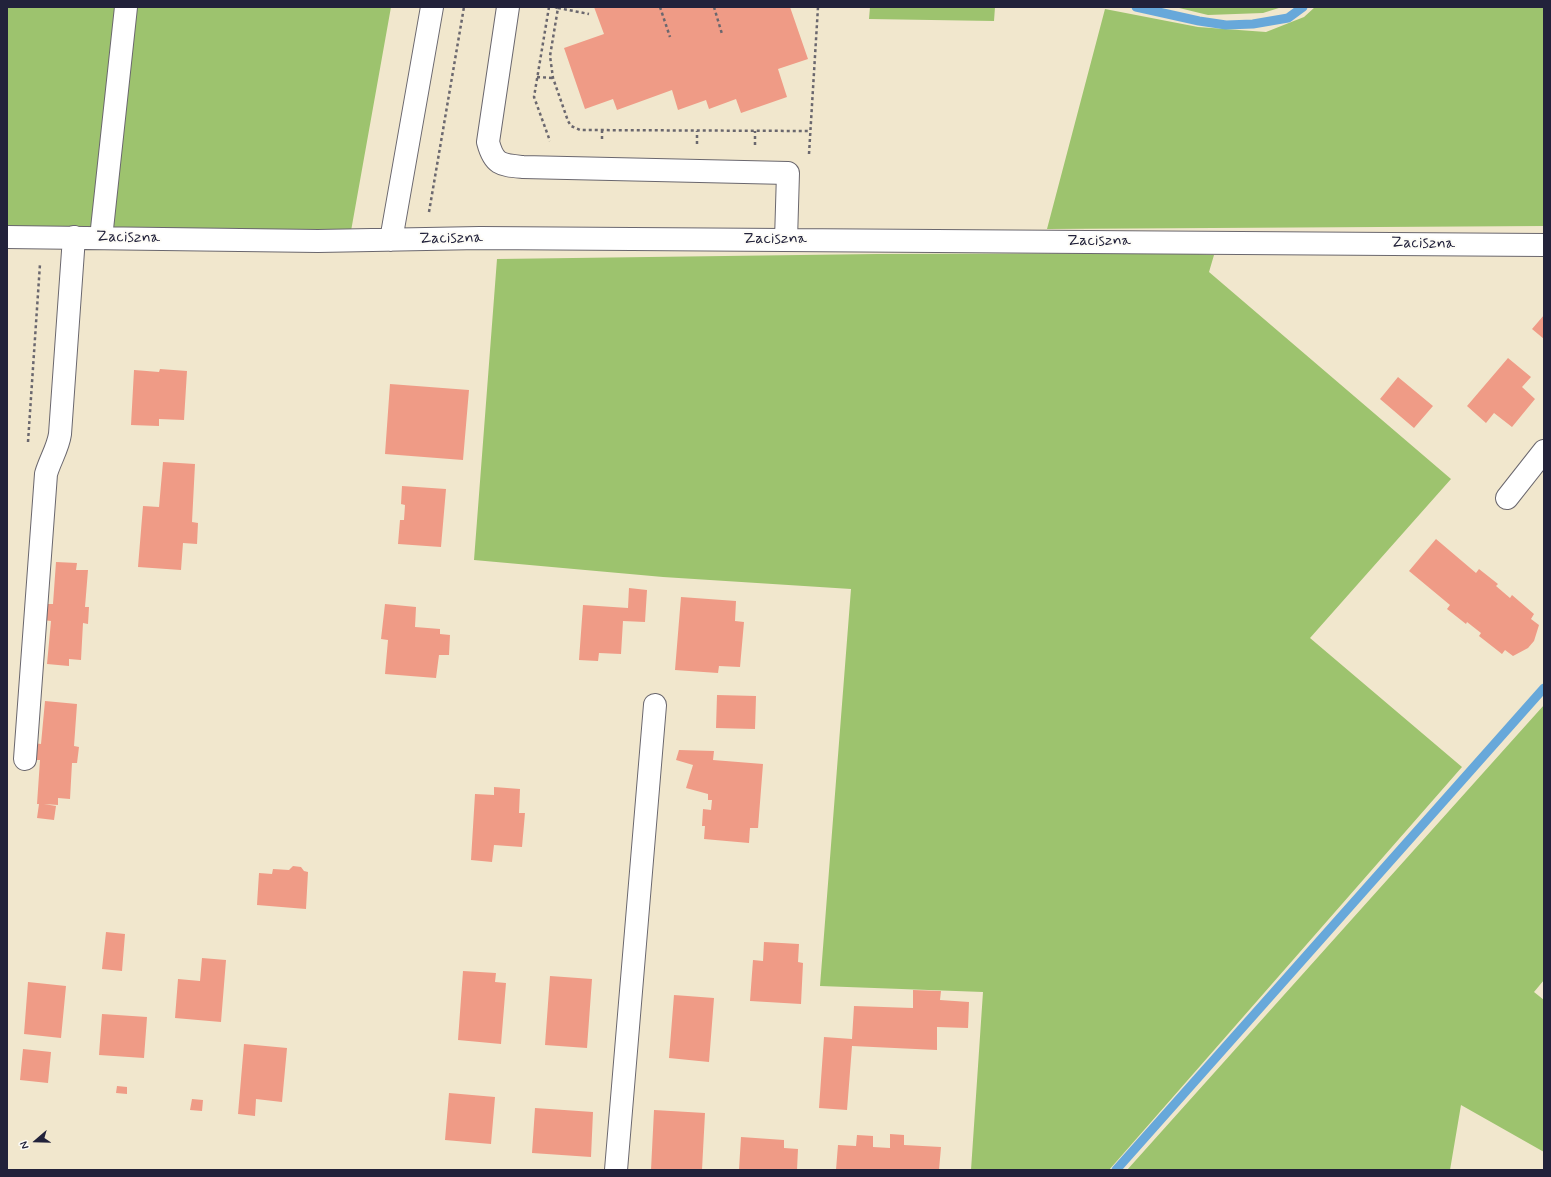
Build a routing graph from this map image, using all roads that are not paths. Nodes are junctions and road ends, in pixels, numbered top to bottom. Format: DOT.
graph roads {
  1 [pos="126,7"];
  2 [pos="432,7"];
  3 [pos="508,7"];
  4 [pos="7,237"];
  5 [pos="74,237"];
  6 [pos="101,238"];
  7 [pos="391,240"];
  8 [pos="786,240"];
  9 [pos="1544,245"];
  10 [pos="1544,451"];
  11 [pos="1507,498"];
  12 [pos="655,705"];
  13 [pos="25,759"];
  14 [pos="616,1170"];
  1 -- 6 [label="street"];
  2 -- 7 [label="street"];
  3 -- 8 [label="street"];
  4 -- 5 [label="street, Zaciszna"];
  5 -- 6 [label="street, Zaciszna"];
  5 -- 13 [label="street"];
  6 -- 7 [label="street, Zaciszna"];
  7 -- 8 [label="street, Zaciszna"];
  8 -- 9 [label="street, Zaciszna"];
  10 -- 11 [label="street"];
  12 -- 14 [label="street"];
}
